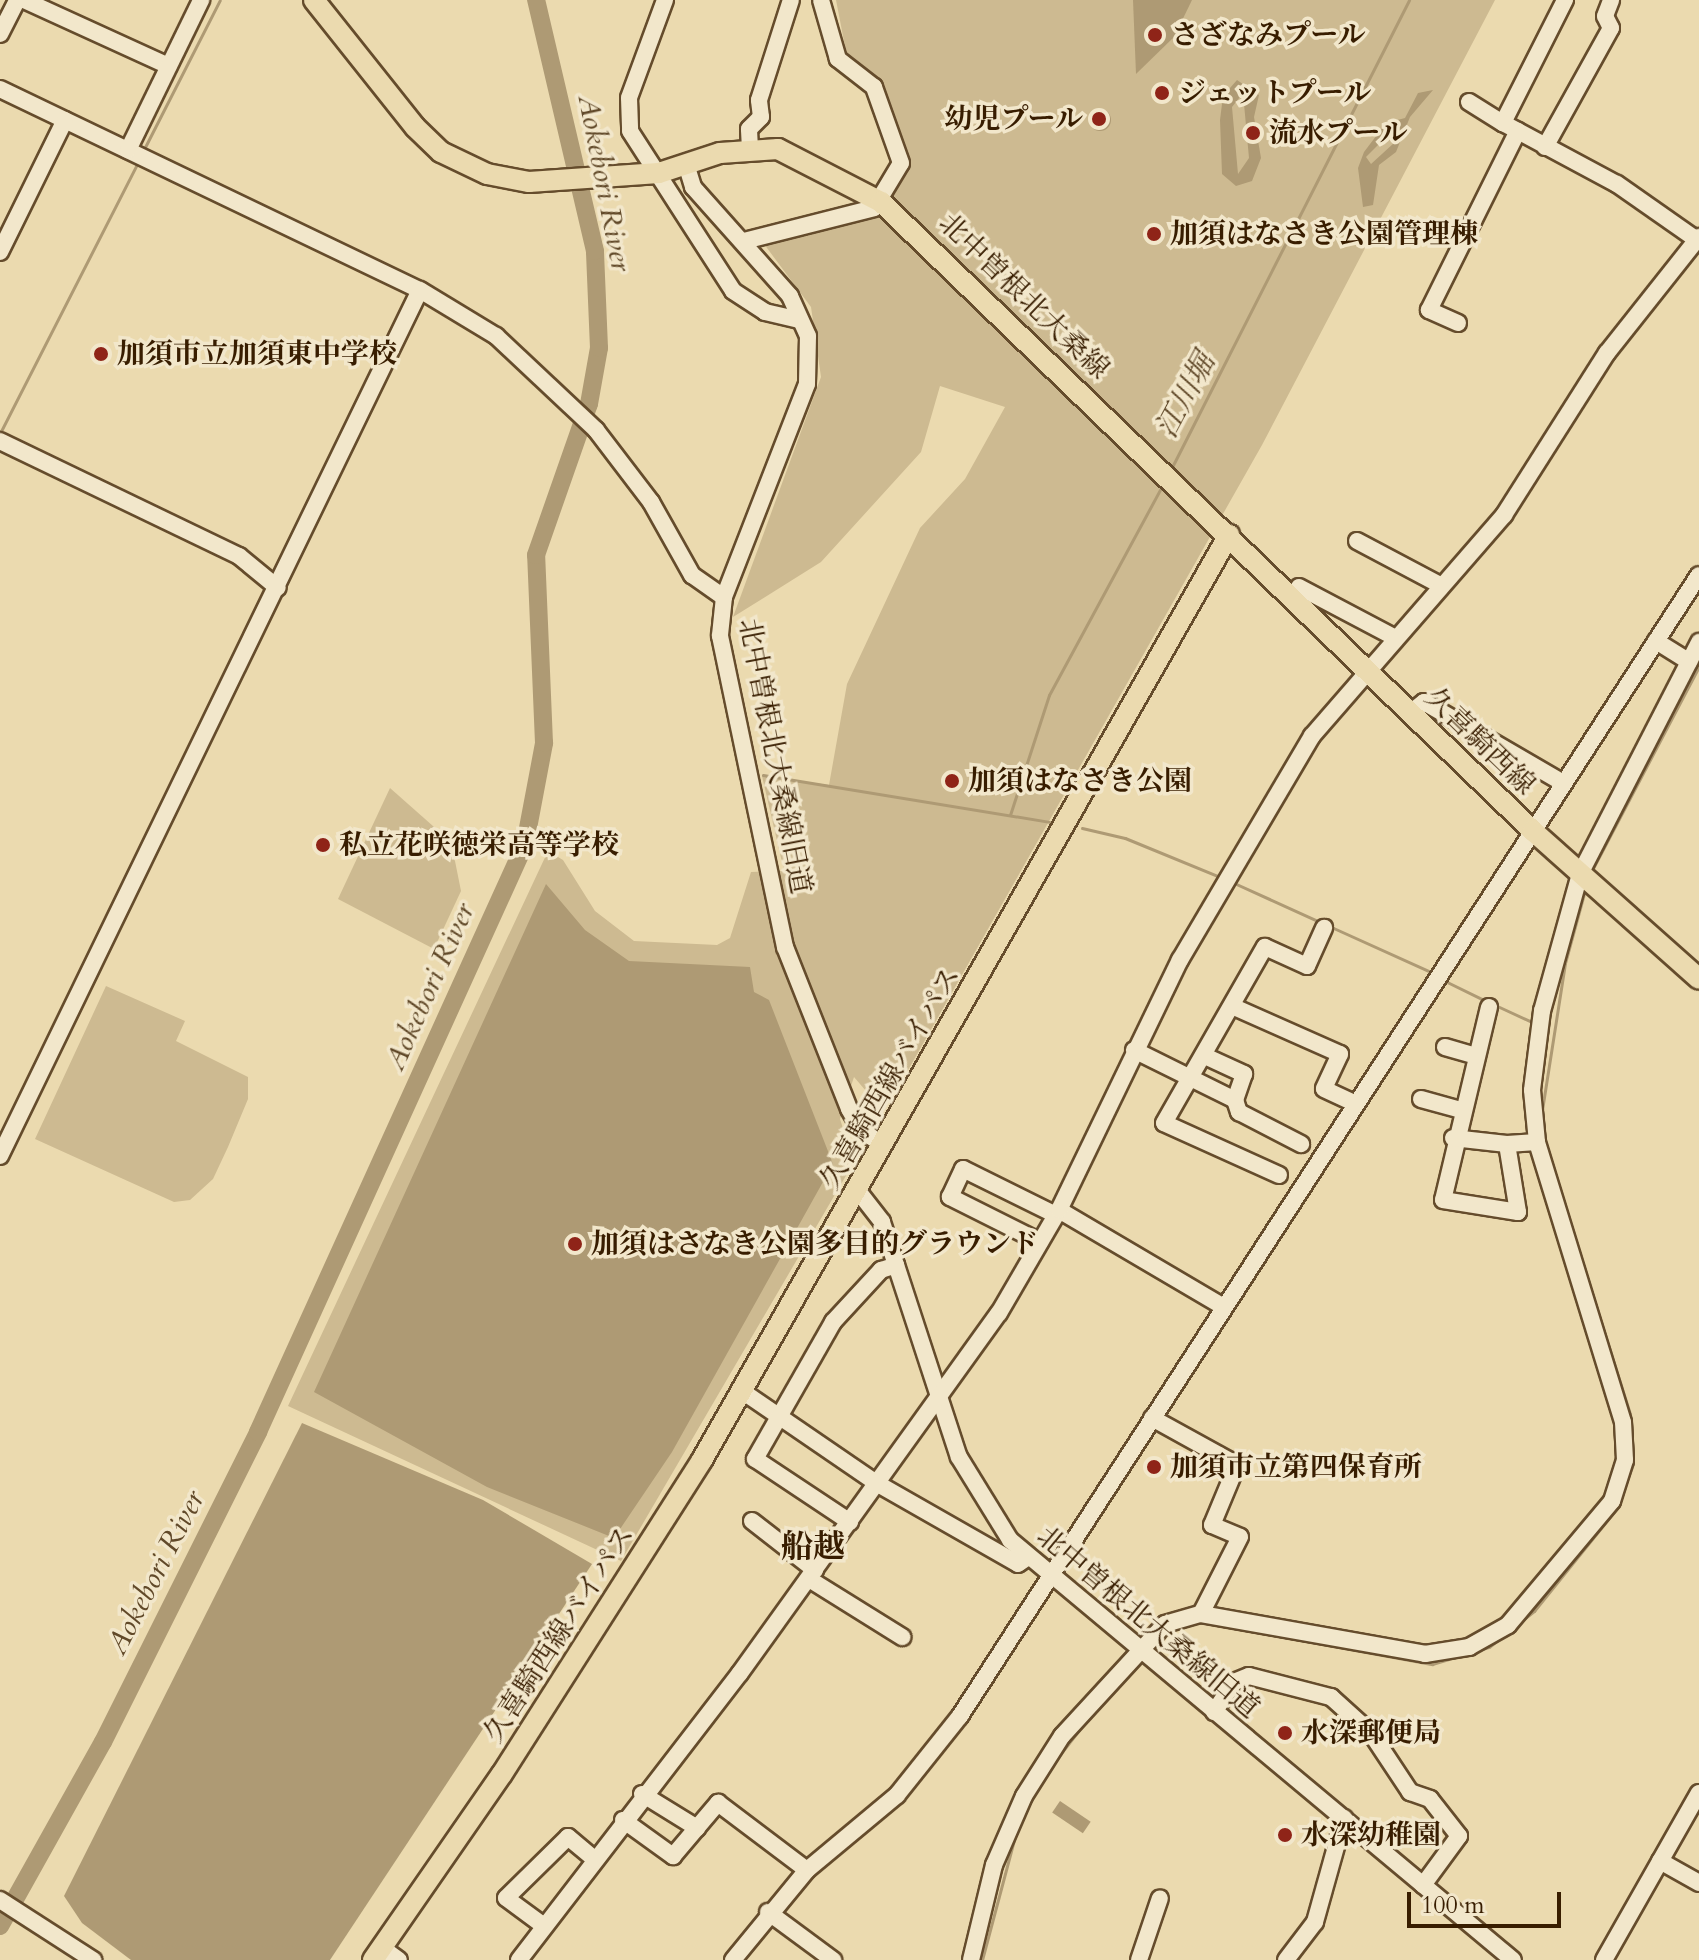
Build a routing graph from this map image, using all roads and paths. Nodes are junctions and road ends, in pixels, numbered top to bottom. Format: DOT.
graph roads {
  1 [pos="17,0"];
  2 [pos="24,0"];
  3 [pos="201,0"];
  4 [pos="314,0"];
  5 [pos="665,0"];
  6 [pos="791,0"];
  7 [pos="821,0"];
  8 [pos="1565,0"];
  9 [pos="1611,0"];
  10 [pos="0,34"];
  11 [pos="169,66"];
  12 [pos="0,89"];
  13 [pos="1469,102"];
  14 [pos="65,120"];
  15 [pos="1510,127"];
  16 [pos="750,139"];
  17 [pos="1545,147"];
  18 [pos="128,150"];
  19 [pos="687,167"];
  20 [pos="659,173"];
  21 [pos="881,202"];
  22 [pos="1698,238"];
  23 [pos="744,241"];
  24 [pos="0,252"];
  25 [pos="420,290"];
  26 [pos="800,320"];
  27 [pos="1458,323"];
  28 [pos="0,441"];
  29 [pos="1229,535"];
  30 [pos="1357,541"];
  31 [pos="1699,575"];
  32 [pos="1440,585"];
  33 [pos="1299,587"];
  34 [pos="278,588"];
  35 [pos="724,597"];
  36 [pos="1392,636"];
  37 [pos="1656,641"];
  38 [pos="1699,642"];
  39 [pos="1689,662"];
  40 [pos="1366,669"];
  41 [pos="1410,713"];
  42 [pos="1563,783"];
  43 [pos="1533,831"];
  44 [pos="1587,880"];
  45 [pos="1324,928"];
  46 [pos="1699,979"];
  47 [pos="1234,1007"];
  48 [pos="1489,1007"];
  49 [pos="1445,1047"];
  50 [pos="1134,1050"];
  51 [pos="1476,1056"];
  52 [pos="1207,1057"];
  53 [pos="1191,1078"];
  54 [pos="1421,1099"];
  55 [pos="1235,1100"];
  56 [pos="1356,1104"];
  57 [pos="1461,1110"];
  58 [pos="1453,1138"];
  59 [pos="1537,1142"];
  60 [pos="1301,1144"];
  61 [pos="1507,1144"];
  62 [pos="883,1145"];
  63 [pos="0,1156"];
  64 [pos="1279,1175"];
  65 [pos="858,1191"];
  66 [pos="1057,1213"];
  67 [pos="1040,1242"];
  68 [pos="896,1265"];
  69 [pos="1224,1307"];
  70 [pos="742,1391"];
  71 [pos="939,1400"];
  72 [pos="778,1416"];
  73 [pos="1152,1418"];
  74 [pos="878,1484"];
  75 [pos="752,1521"];
  76 [pos="850,1522"];
  77 [pos="1028,1557"];
  78 [pos="812,1574"];
  79 [pos="1051,1581"];
  80 [pos="1201,1614"];
  81 [pos="902,1637"];
  82 [pos="1137,1648"];
  83 [pos="1214,1712"];
  84 [pos="1699,1793"];
  85 [pos="642,1794"];
  86 [pos="1344,1818"];
  87 [pos="623,1820"];
  88 [pos="697,1828"];
  89 [pos="593,1858"];
  90 [pos="1660,1861"];
  91 [pos="807,1870"];
  92 [pos="1699,1883"];
  93 [pos="1423,1885"];
  94 [pos="1160,1898"];
  95 [pos="0,1900"];
  96 [pos="768,1912"];
  97 [pos="544,1926"];
  98 [pos="377,1954"];
  99 [pos="93,1960"];
  100 [pos="399,1960"];
  101 [pos="519,1960"];
  102 [pos="733,1960"];
  103 [pos="833,1960"];
  104 [pos="971,1960"];
  105 [pos="1139,1960"];
  106 [pos="1286,1960"];
  107 [pos="1513,1960"];
  108 [pos="1604,1960"];
  1 -- 10 [label="street"];
  2 -- 11 [label="street"];
  3 -- 11 [label="street"];
  4 -- 20 [label="main road, 北中曽根北大桑線"];
  5 -- 20 [label="street"];
  6 -- 16 [label="street"];
  7 -- 21 [label="street"];
  8 -- 15 [label="street"];
  9 -- 17 [label="street"];
  11 -- 18 [label="street"];
  12 -- 14 [label="street"];
  13 -- 15 [label="street"];
  14 -- 18 [label="street"];
  14 -- 24 [label="street"];
  15 -- 17 [label="street"];
  15 -- 27 [label="street"];
  16 -- 19 [label="main road, 北中曽根北大桑線"];
  16 -- 21 [label="main road, 北中曽根北大桑線"];
  17 -- 22 [label="street"];
  18 -- 25 [label="street"];
  19 -- 20 [label="main road, 北中曽根北大桑線"];
  19 -- 23 [label="street, 北中曽根北大桑線旧道"];
  20 -- 26 [label="street"];
  21 -- 23 [label="street"];
  21 -- 29 [label="main road, 北中曽根北大桑線"];
  22 -- 32 [label="street"];
  23 -- 26 [label="street, 北中曽根北大桑線旧道"];
  25 -- 34 [label="street"];
  25 -- 35 [label="street"];
  26 -- 35 [label="street, 北中曽根北大桑線旧道"];
  28 -- 34 [label="street"];
  29 -- 40 [label="main road, 久喜騎西線"];
  29 -- 62 [label="main road, 久喜騎西線バイパス"];
  30 -- 32 [label="street"];
  31 -- 37 [label="street"];
  32 -- 36 [label="street"];
  33 -- 36 [label="street"];
  34 -- 63 [label="street"];
  35 -- 62 [label="street, 北中曽根北大桑線旧道"];
  36 -- 40 [label="street"];
  37 -- 39 [label="street"];
  37 -- 42 [label="street"];
  38 -- 39 [label="street"];
  39 -- 44 [label="street"];
  40 -- 41 [label="main road, 久喜騎西線"];
  40 -- 50 [label="street"];
  41 -- 42 [label="street"];
  41 -- 43 [label="main road, 久喜騎西線"];
  42 -- 43 [label="street"];
  43 -- 44 [label="main road, 久喜騎西線"];
  43 -- 56 [label="street"];
  44 -- 46 [label="main road, 久喜騎西線"];
  44 -- 59 [label="street"];
  45 -- 47 [label="street"];
  47 -- 52 [label="street"];
  47 -- 56 [label="street"];
  48 -- 51 [label="street"];
  49 -- 51 [label="street"];
  50 -- 53 [label="street"];
  50 -- 66 [label="street"];
  51 -- 57 [label="street"];
  52 -- 53 [label="street"];
  52 -- 55 [label="street"];
  53 -- 55 [label="street"];
  53 -- 64 [label="street"];
  54 -- 57 [label="street"];
  55 -- 60 [label="street"];
  56 -- 69 [label="street"];
  57 -- 58 [label="street"];
  58 -- 61 [label="street"];
  58 -- 61 [label="street"];
  59 -- 61 [label="street"];
  59 -- 80 [label="street"];
  62 -- 65 [label="main road, 久喜騎西線バイパス"];
  65 -- 68 [label="street, 北中曽根北大桑線旧道"];
  65 -- 70 [label="main road, 久喜騎西線バイパス"];
  66 -- 67 [label="street"];
  66 -- 67 [label="street"];
  66 -- 69 [label="street"];
  67 -- 71 [label="street"];
  68 -- 71 [label="street, 北中曽根北大桑線旧道"];
  68 -- 72 [label="street"];
  69 -- 73 [label="street"];
  70 -- 72 [label="street"];
  70 -- 98 [label="main road, 久喜騎西線バイパス"];
  71 -- 74 [label="street"];
  71 -- 77 [label="street, 北中曽根北大桑線旧道"];
  72 -- 74 [label="street"];
  72 -- 76 [label="street"];
  73 -- 79 [label="street"];
  73 -- 80 [label="street"];
  74 -- 76 [label="street"];
  74 -- 77 [label="street"];
  75 -- 78 [label="street"];
  76 -- 78 [label="street"];
  77 -- 79 [label="street, 北中曽根北大桑線旧道"];
  78 -- 81 [label="street"];
  78 -- 85 [label="street"];
  79 -- 82 [label="street, 北中曽根北大桑線旧道"];
  79 -- 91 [label="street"];
  80 -- 82 [label="street"];
  82 -- 83 [label="street, 北中曽根北大桑線旧道"];
  82 -- 104 [label="street"];
  83 -- 86 [label="street, 北中曽根北大桑線旧道"];
  83 -- 93 [label="street"];
  84 -- 90 [label="street"];
  85 -- 87 [label="street"];
  85 -- 88 [label="street"];
  86 -- 93 [label="street, 北中曽根北大桑線旧道"];
  86 -- 106 [label="street"];
  87 -- 88 [label="street"];
  87 -- 89 [label="street"];
  88 -- 91 [label="street"];
  89 -- 97 [label="street"];
  89 -- 97 [label="street"];
  90 -- 92 [label="street"];
  90 -- 108 [label="street"];
  91 -- 96 [label="street"];
  93 -- 107 [label="street, 北中曽根北大桑線旧道"];
  94 -- 105 [label="street"];
  95 -- 99 [label="street"];
  96 -- 102 [label="street"];
  96 -- 103 [label="street"];
  97 -- 101 [label="street"];
  98 -- 100 [label="street"];
}
